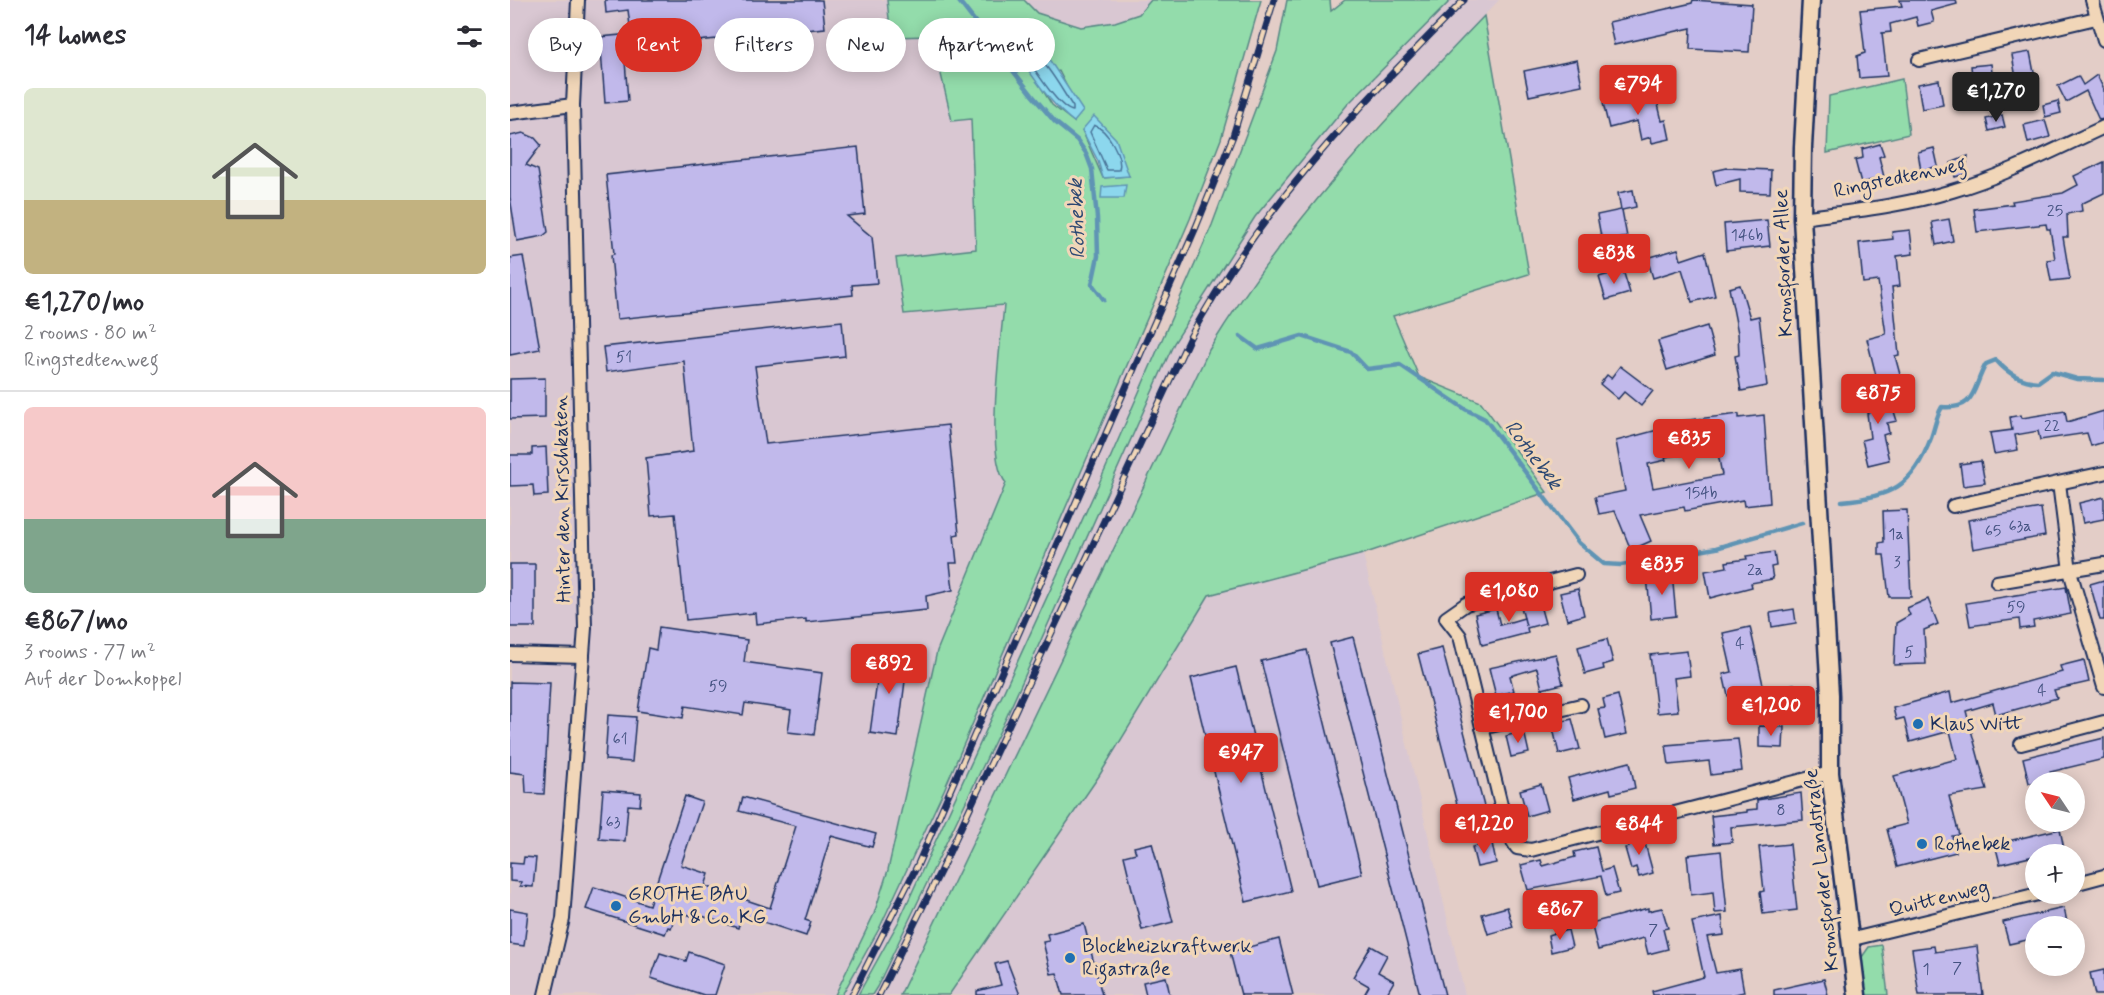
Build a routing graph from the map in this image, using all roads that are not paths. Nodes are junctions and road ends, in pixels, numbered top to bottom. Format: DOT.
graph roads {
  1 [pos="578,0"];
  2 [pos="1811,0"];
  3 [pos="2092,0"];
  4 [pos="2096,18"];
  5 [pos="2104,40"];
  6 [pos="1919,60"];
  7 [pos="573,105"];
  8 [pos="510,112"];
  9 [pos="2104,127"];
  10 [pos="1802,218"];
  11 [pos="2104,473"];
  12 [pos="2060,483"];
  13 [pos="1953,506"];
  14 [pos="1820,525"];
  15 [pos="2104,564"];
  16 [pos="2070,571"];
  17 [pos="1576,575"];
  18 [pos="1997,582"];
  19 [pos="510,654"];
  20 [pos="584,656"];
  21 [pos="2104,687"];
  22 [pos="1581,705"];
  23 [pos="2104,722"];
  24 [pos="1482,728"];
  25 [pos="2021,744"];
  26 [pos="1830,773"];
  27 [pos="2104,876"];
  28 [pos="2085,881"];
  29 [pos="2025,897"];
  30 [pos="1849,940"];
  31 [pos="545,995"];
  32 [pos="1857,995"];
  1 -- 7 [label="street, Hinter den Kirschkaten"];
  2 -- 10 [label="main road, Kronsforder Allee"];
  3 -- 4 [label="street"];
  4 -- 5 [label="street"];
  4 -- 6 [label="street"];
  7 -- 8 [label="street"];
  7 -- 20 [label="street, Hinter den Kirschkaten"];
  9 -- 10 [label="street, Ringstedtenweg"];
  10 -- 14 [label="main road, Kronsforder Allee"];
  11 -- 12 [label="street"];
  12 -- 13 [label="street"];
  12 -- 16 [label="street"];
  14 -- 26 [label="main road, Kronsforder Landstraße"];
  15 -- 16 [label="street"];
  16 -- 18 [label="street"];
  16 -- 21 [label="street"];
  17 -- 24 [label="street"];
  19 -- 20 [label="street"];
  20 -- 31 [label="street, Hinter den Kirschkaten"];
  22 -- 24 [label="street"];
  23 -- 25 [label="street"];
  24 -- 26 [label="street"];
  26 -- 30 [label="main road, Kronsforder Landstraße"];
  27 -- 28 [label="street"];
  29 -- 30 [label="street, Quittenweg"];
  30 -- 32 [label="main road, Kronsforder Landstraße"];
}
